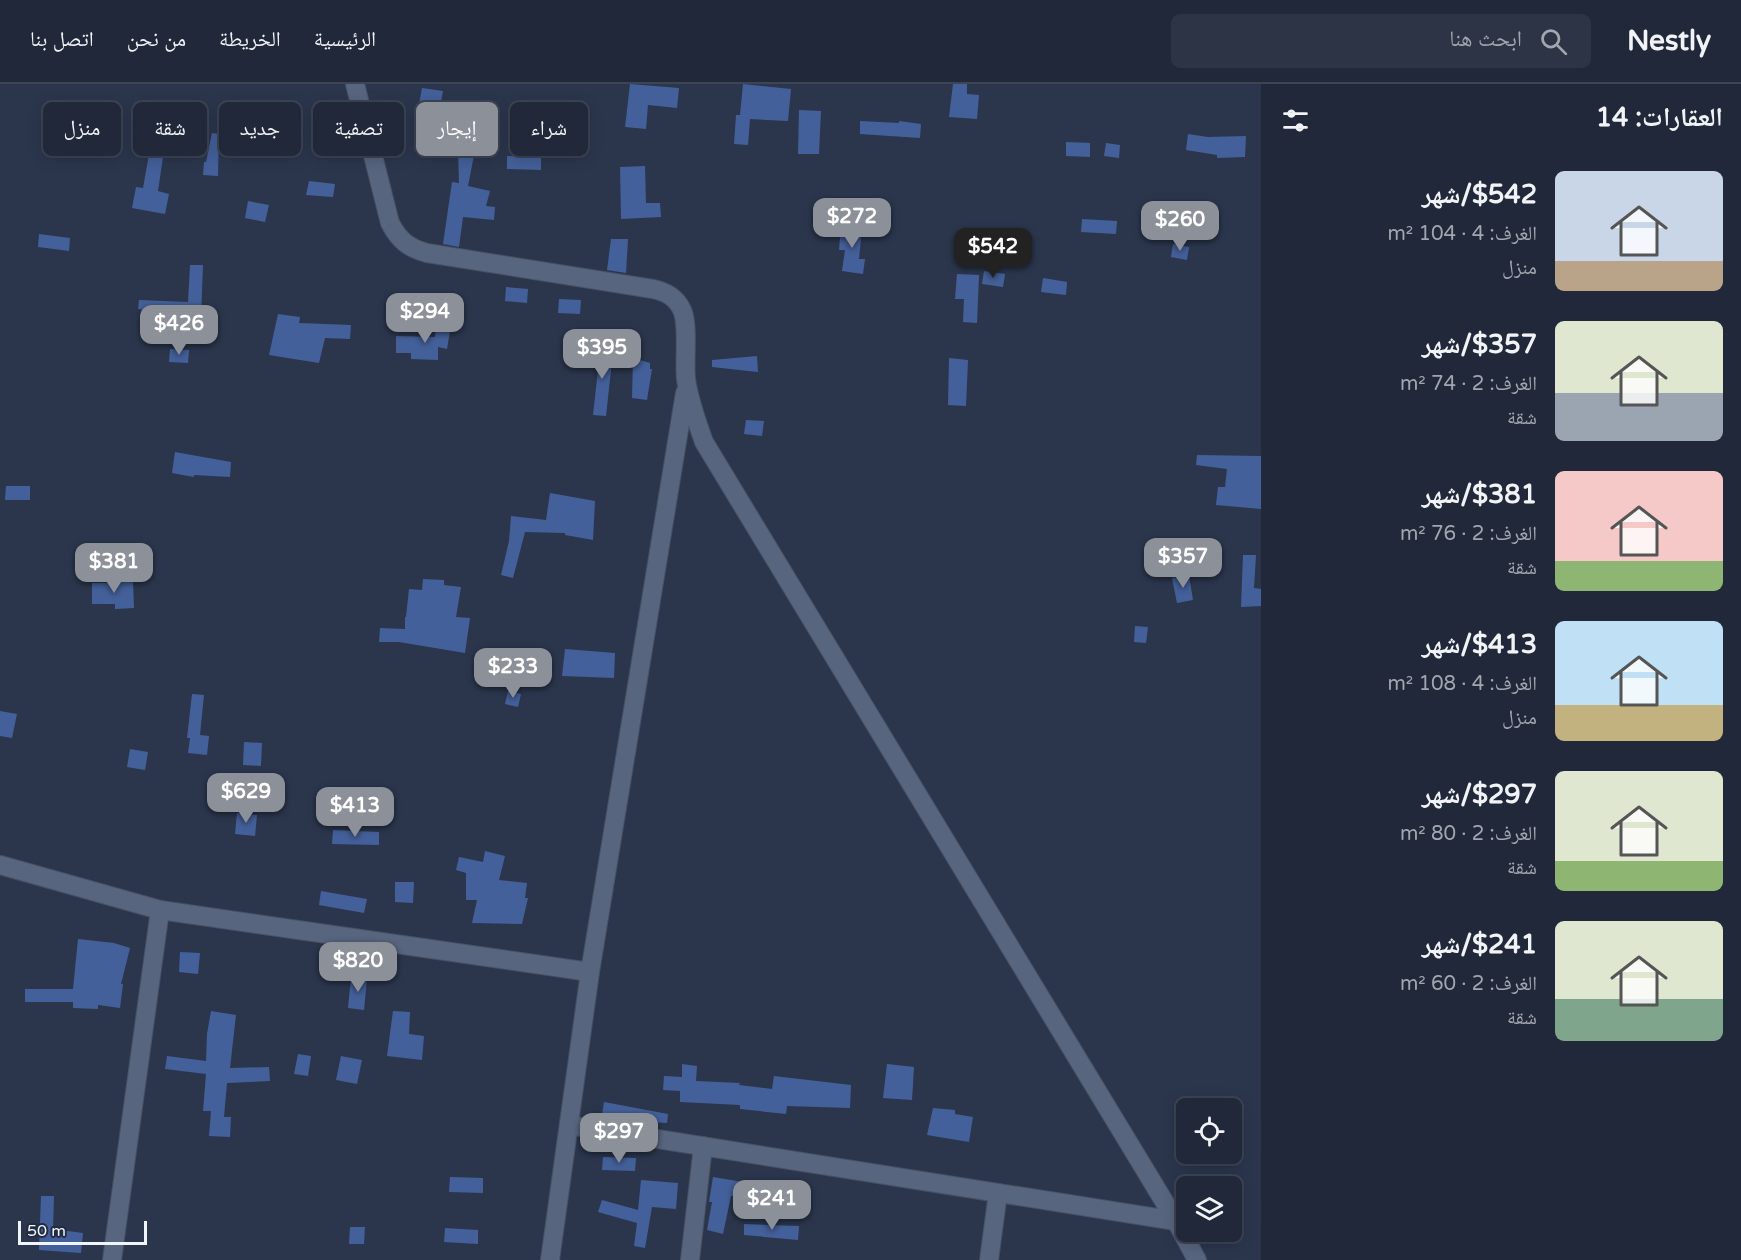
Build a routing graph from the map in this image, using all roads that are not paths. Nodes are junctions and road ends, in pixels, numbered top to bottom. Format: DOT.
graph roads {
  1 [pos="355,84"];
  2 [pos="687,382"];
  3 [pos="0,865"];
  4 [pos="160,910"];
  5 [pos="590,972"];
  6 [pos="569,1125"];
  7 [pos="703,1146"];
  8 [pos="998,1193"];
  9 [pos="1176,1221"];
  10 [pos="1187,1242"];
  11 [pos="112,1260"];
  12 [pos="550,1260"];
  13 [pos="690,1260"];
  14 [pos="989,1260"];
  15 [pos="1197,1260"];
  1 -- 2 [label="street"];
  2 -- 5 [label="street"];
  2 -- 9 [label="street"];
  3 -- 4 [label="street"];
  4 -- 5 [label="street"];
  4 -- 11 [label="street"];
  5 -- 6 [label="street"];
  6 -- 7 [label="street"];
  6 -- 12 [label="street"];
  7 -- 8 [label="street"];
  7 -- 13 [label="street"];
  8 -- 9 [label="street"];
  8 -- 14 [label="street"];
  10 -- 15 [label="street"];
}
